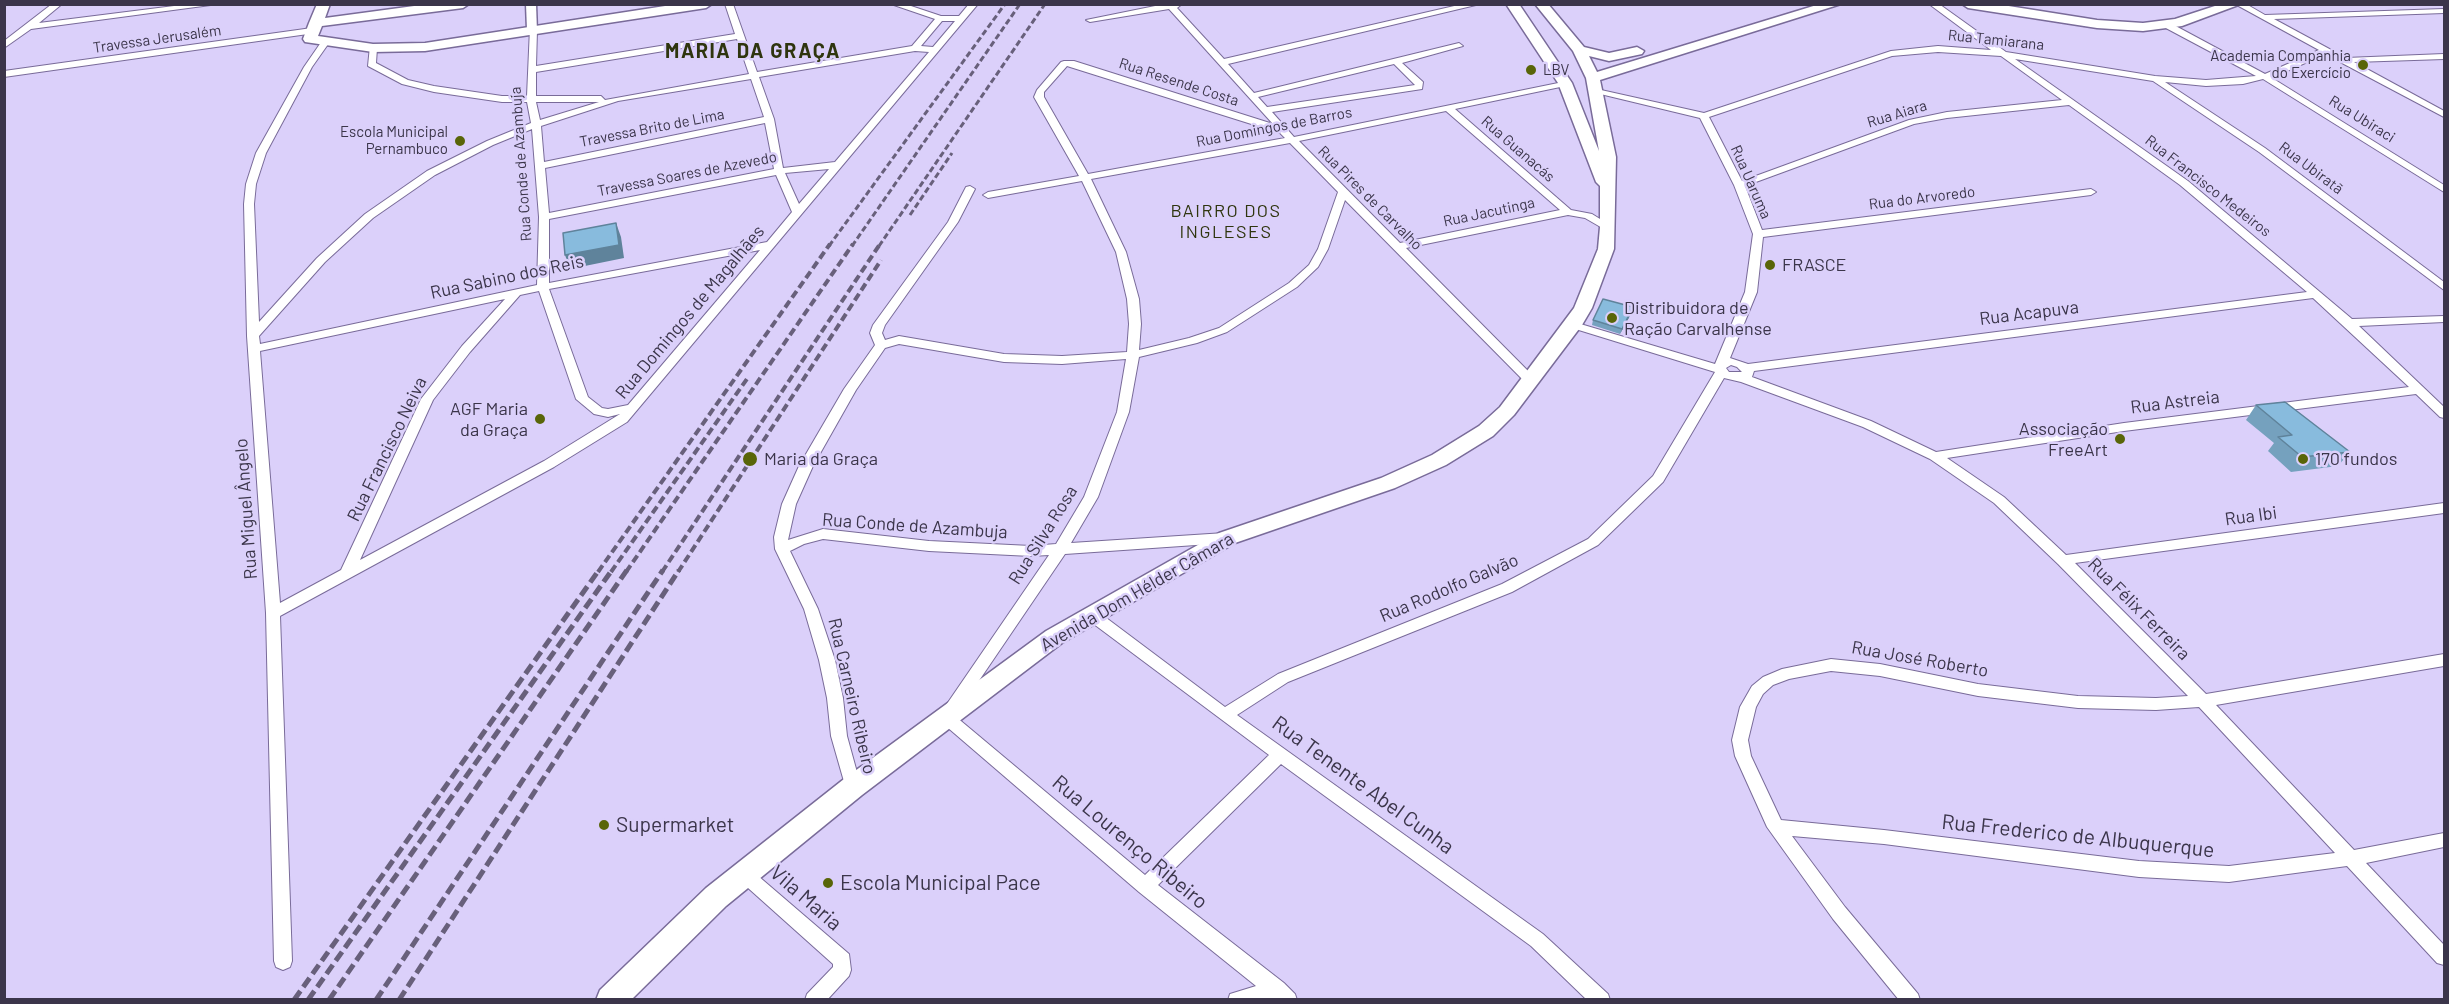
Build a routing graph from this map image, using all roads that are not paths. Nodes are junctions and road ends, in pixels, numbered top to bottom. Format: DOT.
graph roads {
  1 [pos="58,4"];
  2 [pos="214,4"];
  3 [pos="324,4"];
  4 [pos="337,4"];
  5 [pos="463,4"];
  6 [pos="531,4"];
  7 [pos="706,4"];
  8 [pos="729,4"];
  9 [pos="895,4"];
  10 [pos="974,4"];
  11 [pos="1476,4"];
  12 [pos="1541,4"];
  13 [pos="1798,4"];
  14 [pos="1835,4"];
  15 [pos="1933,4"];
  16 [pos="1968,4"];
  17 [pos="2010,4"];
  18 [pos="2198,4"];
  19 [pos="2237,4"];
  20 [pos="1174,5"];
  21 [pos="1514,8"];
  22 [pos="2445,11"];
  23 [pos="2264,17"];
  24 [pos="940,18"];
  25 [pos="960,19"];
  26 [pos="1090,20"];
  27 [pos="331,22"];
  28 [pos="2167,25"];
  29 [pos="28,27"];
  30 [pos="533,30"];
  31 [pos="313,31"];
  32 [pos="741,36"];
  33 [pos="327,40"];
  34 [pos="4,46"];
  35 [pos="1459,46"];
  36 [pos="373,48"];
  37 [pos="915,48"];
  38 [pos="933,50"];
  39 [pos="2326,50"];
  40 [pos="2006,54"];
  41 [pos="2445,56"];
  42 [pos="1583,57"];
  43 [pos="2346,60"];
  44 [pos="1395,61"];
  45 [pos="1223,62"];
  46 [pos="1639,63"];
  47 [pos="308,67"];
  48 [pos="531,70"];
  49 [pos="4,74"];
  50 [pos="754,76"];
  51 [pos="2265,77"];
  52 [pos="2155,79"];
  53 [pos="1565,83"];
  54 [pos="1594,84"];
  55 [pos="1042,89"];
  56 [pos="1253,96"];
  57 [pos="617,99"];
  58 [pos="531,100"];
  59 [pos="2072,102"];
  60 [pos="1449,108"];
  61 [pos="1265,110"];
  62 [pos="2442,111"];
  63 [pos="1704,116"];
  64 [pos="769,119"];
  65 [pos="536,124"];
  66 [pos="1284,131"];
  67 [pos="1292,140"];
  68 [pos="837,165"];
  69 [pos="540,166"];
  70 [pos="778,171"];
  71 [pos="1085,177"];
  72 [pos="1739,185"];
  73 [pos="1606,188"];
  74 [pos="970,189"];
  75 [pos="2445,189"];
  76 [pos="1343,192"];
  77 [pos="2091,192"];
  78 [pos="988,195"];
  79 [pos="797,211"];
  80 [pos="1568,212"];
  81 [pos="544,217"];
  82 [pos="1608,220"];
  83 [pos="1758,234"];
  84 [pos="769,245"];
  85 [pos="1397,247"];
  86 [pos="543,287"];
  87 [pos="2445,287"];
  88 [pos="515,294"];
  89 [pos="2317,294"];
  90 [pos="886,311"];
  91 [pos="2445,319"];
  92 [pos="2349,322"];
  93 [pos="1573,325"];
  94 [pos="899,339"];
  95 [pos="253,342"];
  96 [pos="881,345"];
  97 [pos="1132,355"];
  98 [pos="1721,369"];
  99 [pos="1745,373"];
  100 [pos="1531,381"];
  101 [pos="2419,390"];
  102 [pos="636,406"];
  103 [pos="2445,414"];
  104 [pos="1935,456"];
  105 [pos="2445,508"];
  106 [pos="1227,538"];
  107 [pos="782,549"];
  108 [pos="1060,550"];
  109 [pos="2063,560"];
  110 [pos="347,573"];
  111 [pos="273,614"];
  112 [pos="1092,615"];
  113 [pos="2445,660"];
  114 [pos="2203,701"];
  115 [pos="1225,715"];
  116 [pos="946,717"];
  117 [pos="1281,754"];
  118 [pos="853,788"];
  119 [pos="1776,827"];
  120 [pos="2445,840"];
  121 [pos="2350,858"];
  122 [pos="744,874"];
  123 [pos="1145,886"];
  124 [pos="2445,957"];
  125 [pos="283,961"];
  126 [pos="1282,994"];
  127 [pos="610,999"];
  128 [pos="814,999"];
  129 [pos="1237,999"];
  130 [pos="1601,999"];
  131 [pos="1911,999"];
  1 -- 29 [label="street"];
  2 -- 29 [label="street"];
  3 -- 31 [label="main road, Rua Miguel Ângelo"];
  4 -- 27 [label="main road, Rua Miguel Ângelo"];
  5 -- 27 [label="main road"];
  6 -- 30 [label="street, Rua Conde de Azambuja"];
  7 -- 30 [label="main road"];
  8 -- 32 [label="street"];
  9 -- 24 [label="street"];
  10 -- 25 [label="street, Rua Domingos de Magalhães"];
  11 -- 45 [label="street"];
  12 -- 42 [label="main road, Avenida Dom Hélder Câmara"];
  13 -- 42 [label="main road"];
  14 -- 46 [label="main road"];
  15 -- 40 [label="street, Rua Francisco Medeiros"];
  16 -- 28 [label="main road"];
  17 -- 18 [label="main road"];
  19 -- 23 [label="street"];
  19 -- 28 [label="main road"];
  20 -- 26 [label="street"];
  20 -- 45 [label="street, Rua Pires de Carvalho"];
  21 -- 42 [label="main road"];
  21 -- 53 [label="main road, Avenida Dom Hélder Câmara"];
  22 -- 23 [label="street"];
  23 -- 39 [label="street"];
  24 -- 25 [label="street"];
  24 -- 37 [label="street"];
  25 -- 38 [label="street, Rua Domingos de Magalhães"];
  27 -- 31 [label="main road"];
  27 -- 33 [label="main road, Rua Miguel Ângelo"];
  28 -- 51 [label="street, Rua Ubiraci"];
  29 -- 34 [label="street"];
  30 -- 36 [label="main road"];
  30 -- 48 [label="street, Rua Conde de Azambuja"];
  31 -- 33 [label="main road"];
  31 -- 47 [label="street, Rua Miguel Ângelo"];
  31 -- 49 [label="street, Travessa Jerusalém"];
  32 -- 48 [label="street"];
  32 -- 50 [label="street"];
  33 -- 36 [label="main road"];
  33 -- 47 [label="street, Rua Miguel Ângelo"];
  35 -- 44 [label="street"];
  36 -- 58 [label="street"];
  37 -- 38 [label="street"];
  37 -- 50 [label="street"];
  38 -- 68 [label="street, Rua Domingos de Magalhães"];
  39 -- 43 [label="street"];
  39 -- 51 [label="street, Rua Tamiarana"];
  40 -- 52 [label="street, Rua Tamiarana"];
  40 -- 59 [label="street, Rua Francisco Medeiros"];
  40 -- 63 [label="street, Rua Tamiarana"];
  41 -- 43 [label="street"];
  42 -- 46 [label="main road"];
  42 -- 54 [label="main road, Avenida Dom Hélder Câmara"];
  43 -- 62 [label="street"];
  44 -- 56 [label="street"];
  44 -- 61 [label="street"];
  45 -- 56 [label="street, Rua Pires de Carvalho"];
  46 -- 54 [label="main road"];
  47 -- 95 [label="street, Rua Miguel Ângelo"];
  48 -- 58 [label="street, Rua Conde de Azambuja"];
  50 -- 57 [label="street"];
  50 -- 64 [label="street"];
  51 -- 52 [label="street, Rua Tamiarana"];
  51 -- 75 [label="street, Rua Ubiraci"];
  52 -- 87 [label="street, Rua Ubiratã"];
  53 -- 60 [label="street, Rua Domingos de Barros"];
  53 -- 73 [label="main road, Avenida Dom Hélder Câmara"];
  54 -- 63 [label="street"];
  54 -- 73 [label="main road, Avenida Dom Hélder Câmara"];
  55 -- 66 [label="street, Rua Resende Costa"];
  55 -- 71 [label="street, Rua Silva Rosa"];
  56 -- 61 [label="street, Rua Pires de Carvalho"];
  57 -- 58 [label="street"];
  57 -- 65 [label="street"];
  58 -- 65 [label="street, Rua Conde de Azambuja"];
  59 -- 72 [label="street, Rua Aiara"];
  59 -- 89 [label="street, Rua Francisco Medeiros"];
  60 -- 67 [label="street, Rua Domingos de Barros"];
  60 -- 80 [label="street, Rua Guanacás"];
  61 -- 66 [label="street, Rua Pires de Carvalho"];
  63 -- 72 [label="street, Rua Uaruma"];
  64 -- 69 [label="street, Travessa Brito de Lima"];
  64 -- 70 [label="street"];
  65 -- 69 [label="street, Rua Conde de Azambuja"];
  65 -- 95 [label="street"];
  66 -- 67 [label="street, Rua Pires de Carvalho"];
  67 -- 71 [label="street, Rua Domingos de Barros"];
  67 -- 76 [label="street, Rua Pires de Carvalho"];
  68 -- 70 [label="street, Travessa Soares de Azevedo"];
  68 -- 79 [label="street, Rua Domingos de Magalhães"];
  69 -- 81 [label="street, Rua Conde de Azambuja"];
  70 -- 79 [label="street"];
  70 -- 81 [label="street, Travessa Soares de Azevedo"];
  71 -- 78 [label="street, Rua Domingos de Barros"];
  71 -- 97 [label="street, Rua Silva Rosa"];
  72 -- 83 [label="street, Rua Uaruma"];
  73 -- 82 [label="main road, Avenida Dom Hélder Câmara"];
  74 -- 90 [label="street"];
  76 -- 85 [label="street, Rua Pires de Carvalho"];
  76 -- 97 [label="street"];
  77 -- 83 [label="street, Rua do Arvoredo"];
  79 -- 84 [label="street, Rua Domingos de Magalhães"];
  80 -- 82 [label="street, Rua Jacutinga"];
  80 -- 85 [label="street, Rua Jacutinga"];
  81 -- 86 [label="street, Rua Conde de Azambuja"];
  82 -- 93 [label="main road, Avenida Dom Hélder Câmara"];
  83 -- 98 [label="street, Rua Uaruma"];
  84 -- 86 [label="street, Rua Sabino dos Reis"];
  84 -- 102 [label="street, Rua Domingos de Magalhães"];
  85 -- 100 [label="street, Rua Pires de Carvalho"];
  86 -- 88 [label="street, Rua Sabino dos Reis"];
  86 -- 102 [label="street, Rua Conde de Azambuja"];
  88 -- 95 [label="street, Rua Sabino dos Reis"];
  88 -- 110 [label="street, Rua Francisco Neiva"];
  89 -- 92 [label="street, Rua Francisco Medeiros"];
  89 -- 99 [label="street, Rua Acapuva"];
  90 -- 94 [label="street"];
  90 -- 96 [label="street"];
  91 -- 92 [label="street"];
  92 -- 101 [label="street, Rua Francisco Medeiros"];
  93 -- 98 [label="street"];
  93 -- 100 [label="main road, Avenida Dom Hélder Câmara"];
  94 -- 96 [label="street"];
  94 -- 97 [label="street"];
  95 -- 111 [label="street, Rua Miguel Ângelo"];
  96 -- 107 [label="street"];
  97 -- 108 [label="street, Rua Silva Rosa"];
  98 -- 99 [label="street"];
  98 -- 115 [label="street, Rua Rodolfo Galvão"];
  99 -- 104 [label="street, Rua Félix Ferreira"];
  100 -- 106 [label="main road, Avenida Dom Hélder Câmara"];
  101 -- 103 [label="street, Rua Francisco Medeiros"];
  101 -- 104 [label="street, Rua Astreia"];
  102 -- 110 [label="street, Rua Domingos de Magalhães"];
  104 -- 109 [label="street, Rua Félix Ferreira"];
  105 -- 109 [label="street, Rua Ibi"];
  106 -- 108 [label="street, Rua Conde de Azambuja"];
  106 -- 112 [label="main road, Avenida Dom Hélder Câmara"];
  107 -- 108 [label="street, Rua Conde de Azambuja"];
  107 -- 118 [label="street, Rua Carneiro Ribeiro"];
  108 -- 116 [label="street, Rua Silva Rosa"];
  109 -- 114 [label="street, Rua Félix Ferreira"];
  110 -- 111 [label="street, Rua Domingos de Magalhães"];
  111 -- 125 [label="street, Rua Miguel Ângelo"];
  112 -- 115 [label="street, Rua Tenente Abel Cunha"];
  112 -- 116 [label="main road, Avenida Dom Hélder Câmara"];
  113 -- 114 [label="street, Rua José Roberto"];
  114 -- 119 [label="street, Rua José Roberto"];
  114 -- 121 [label="street, Rua Félix Ferreira"];
  115 -- 117 [label="street, Rua Tenente Abel Cunha"];
  116 -- 118 [label="main road, Avenida Dom Hélder Câmara"];
  116 -- 123 [label="street, Rua Lourenço Ribeiro"];
  117 -- 123 [label="street"];
  117 -- 130 [label="street, Rua Tenente Abel Cunha"];
  118 -- 122 [label="main road, Avenida Dom Hélder Câmara"];
  119 -- 121 [label="street, Rua Frederico de Albuquerque"];
  119 -- 131 [label="street, Rua José Roberto"];
  120 -- 121 [label="street, Rua Frederico de Albuquerque"];
  121 -- 124 [label="street, Rua Félix Ferreira"];
  122 -- 127 [label="main road, Avenida Dom Hélder Câmara"];
  122 -- 128 [label="street, Vila Maria"];
  123 -- 126 [label="street, Rua Lourenço Ribeiro"];
  126 -- 129 [label="street"];
}
